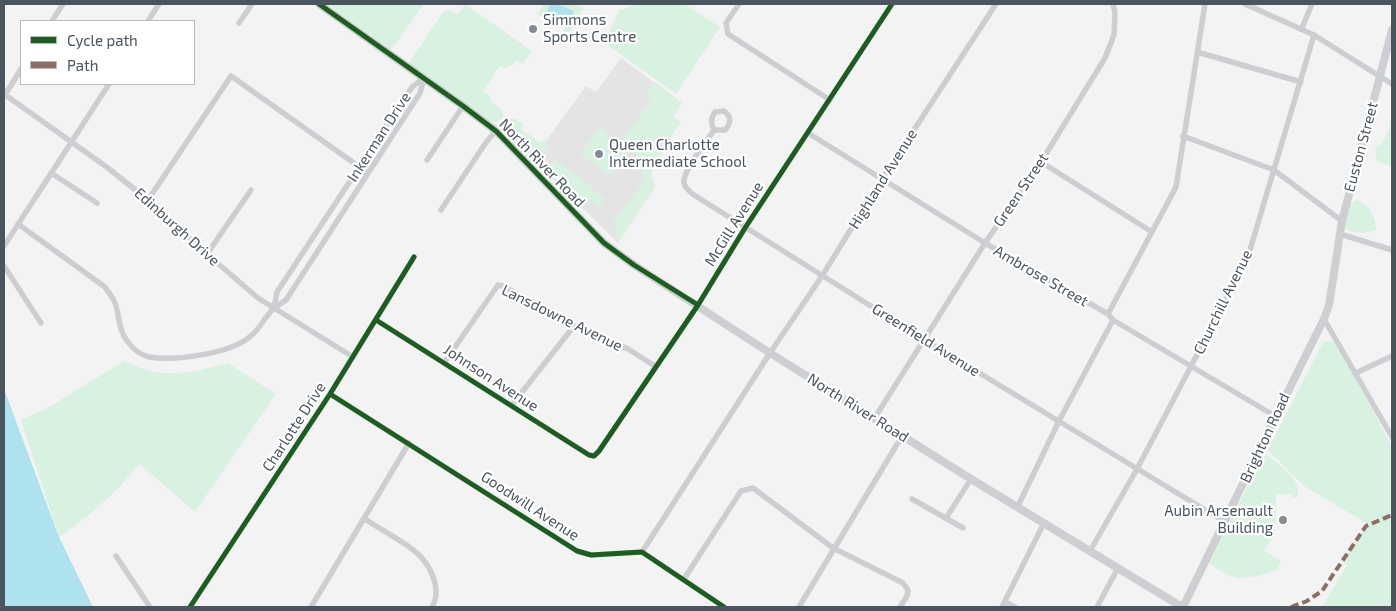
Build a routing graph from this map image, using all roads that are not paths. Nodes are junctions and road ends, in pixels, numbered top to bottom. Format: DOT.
graph roads {
  1 [pos="63,4"];
  2 [pos="159,4"];
  3 [pos="252,4"];
  4 [pos="318,4"];
  5 [pos="739,4"];
  6 [pos="892,4"];
  7 [pos="996,4"];
  8 [pos="1113,4"];
  9 [pos="1204,4"];
  10 [pos="1246,4"];
  11 [pos="1312,4"];
  12 [pos="53,20"];
  13 [pos="149,20"];
  14 [pos="239,23"];
  15 [pos="1302,28"];
  16 [pos="1392,30"];
  17 [pos="1314,35"];
  18 [pos="1197,52"];
  19 [pos="20,71"];
  20 [pos="1380,76"];
  21 [pos="424,78"];
  22 [pos="1300,82"];
  23 [pos="1392,84"];
  24 [pos="107,85"];
  25 [pos="4,95"];
  26 [pos="830,100"];
  27 [pos="463,106"];
  28 [pos="714,130"];
  29 [pos="496,131"];
  30 [pos="808,133"];
  31 [pos="1183,136"];
  32 [pos="71,143"];
  33 [pos="427,160"];
  34 [pos="1041,162"];
  35 [pos="360,167"];
  36 [pos="1274,170"];
  37 [pos="51,173"];
  38 [pos="368,173"];
  39 [pos="882,179"];
  40 [pos="251,190"];
  41 [pos="148,200"];
  42 [pos="97,203"];
  43 [pos="441,210"];
  44 [pos="1342,221"];
  45 [pos="18,224"];
  46 [pos="745,228"];
  47 [pos="1152,232"];
  48 [pos="1340,234"];
  49 [pos="985,243"];
  50 [pos="4,246"];
  51 [pos="1392,250"];
  52 [pos="207,254"];
  53 [pos="414,257"];
  54 [pos="1335,265"];
  55 [pos="4,266"];
  56 [pos="822,276"];
  57 [pos="698,305"];
  58 [pos="274,308"];
  59 [pos="1110,317"];
  60 [pos="1324,319"];
  61 [pos="376,320"];
  62 [pos="41,323"];
  63 [pos="574,326"];
  64 [pos="925,340"];
  65 [pos="770,353"];
  66 [pos="1392,356"];
  67 [pos="353,357"];
  68 [pos="444,363"];
  69 [pos="656,366"];
  70 [pos="1192,366"];
  71 [pos="1356,373"];
  72 [pos="330,394"];
  73 [pos="511,406"];
  74 [pos="1275,416"];
  75 [pos="874,419"];
  76 [pos="1059,421"];
  77 [pos="902,436"];
  78 [pos="1392,437"];
  79 [pos="409,443"];
  80 [pos="594,456"];
  81 [pos="1137,469"];
  82 [pos="971,479"];
  83 [pos="912,499"];
  84 [pos="1018,506"];
  85 [pos="946,518"];
  86 [pos="365,519"];
  87 [pos="1225,522"];
  88 [pos="1044,523"];
  89 [pos="964,528"];
  90 [pos="833,548"];
  91 [pos="1090,551"];
  92 [pos="642,552"];
  93 [pos="116,556"];
  94 [pos="1118,568"];
  95 [pos="684,579"];
  96 [pos="1003,605"];
  97 [pos="435,606"];
  98 [pos="150,607"];
  99 [pos="190,607"];
  100 [pos="311,607"];
  101 [pos="724,607"];
  102 [pos="799,607"];
  103 [pos="900,607"];
  104 [pos="1015,607"];
  105 [pos="1098,607"];
  106 [pos="1182,607"];
  1 -- 12 [label="street"];
  2 -- 13 [label="street"];
  3 -- 14 [label="street"];
  4 -- 21 [label="main road, North River Road"];
  5 -- 26 [label="street"];
  6 -- 26 [label="street, McGill Avenue"];
  7 -- 39 [label="street, Highland Avenue"];
  8 -- 34 [label="street, Green Street"];
  9 -- 18 [label="street"];
  10 -- 15 [label="street"];
  11 -- 15 [label="street"];
  15 -- 17 [label="street"];
  16 -- 20 [label="main road, Euston Street"];
  17 -- 20 [label="street"];
  17 -- 22 [label="street, Churchill Avenue"];
  18 -- 22 [label="street"];
  18 -- 31 [label="street"];
  19 -- 25 [label="street"];
  20 -- 23 [label="street"];
  20 -- 44 [label="main road, Euston Street"];
  21 -- 27 [label="main road, North River Road"];
  21 -- 35 [label="street, Inkerman Drive"];
  21 -- 38 [label="street, Inkerman Drive"];
  22 -- 36 [label="street, Churchill Avenue"];
  24 -- 32 [label="street"];
  25 -- 32 [label="street, Edinburgh Drive"];
  26 -- 30 [label="street, McGill Avenue"];
  27 -- 29 [label="main road, North River Road"];
  27 -- 33 [label="street"];
  28 -- 46 [label="street, Greenfield Avenue"];
  29 -- 43 [label="street"];
  29 -- 57 [label="main road, North River Road"];
  30 -- 39 [label="street, Ambrose Street"];
  30 -- 46 [label="street, McGill Avenue"];
  31 -- 36 [label="street"];
  31 -- 47 [label="street"];
  32 -- 37 [label="street"];
  32 -- 41 [label="street, Edinburgh Drive"];
  34 -- 47 [label="street"];
  34 -- 49 [label="street, Green Street"];
  35 -- 38 [label="street"];
  35 -- 41 [label="street"];
  35 -- 58 [label="street, Inkerman Drive"];
  36 -- 44 [label="street"];
  36 -- 70 [label="street, Churchill Avenue"];
  37 -- 42 [label="street"];
  37 -- 45 [label="street"];
  38 -- 58 [label="street, Inkerman Drive"];
  39 -- 49 [label="street, Ambrose Street"];
  39 -- 56 [label="street, Highland Avenue"];
  40 -- 52 [label="street"];
  41 -- 52 [label="street, Edinburgh Drive"];
  44 -- 48 [label="main road, Euston Street"];
  45 -- 50 [label="street"];
  45 -- 58 [label="street, Inkerman Drive"];
  46 -- 56 [label="street, Greenfield Avenue"];
  46 -- 57 [label="street, McGill Avenue"];
  47 -- 59 [label="street"];
  48 -- 51 [label="street"];
  48 -- 54 [label="main road, Euston Street"];
  49 -- 59 [label="street, Ambrose Street"];
  49 -- 64 [label="street, Green Street"];
  52 -- 58 [label="street, Edinburgh Drive"];
  53 -- 61 [label="street, Charlotte Drive"];
  54 -- 60 [label="main road, Brighton Road"];
  55 -- 62 [label="street"];
  56 -- 64 [label="street, Greenfield Avenue"];
  56 -- 65 [label="street, Highland Avenue"];
  57 -- 65 [label="main road, North River Road"];
  57 -- 69 [label="street, McGill Avenue"];
  58 -- 67 [label="street, Edinburgh Drive"];
  59 -- 70 [label="street, Ambrose Street"];
  59 -- 76 [label="street"];
  60 -- 71 [label="street"];
  60 -- 74 [label="main road, Brighton Road"];
  61 -- 67 [label="street, Charlotte Drive"];
  61 -- 68 [label="street, Johnson Avenue"];
  63 -- 68 [label="street, Lansdowne Avenue"];
  63 -- 69 [label="street, Lansdowne Avenue"];
  63 -- 73 [label="street"];
  64 -- 75 [label="street, Green Street"];
  64 -- 76 [label="street, Greenfield Avenue"];
  65 -- 75 [label="main road, North River Road"];
  65 -- 92 [label="street, Highland Avenue"];
  66 -- 71 [label="street"];
  67 -- 72 [label="street, Charlotte Drive"];
  68 -- 73 [label="street, Johnson Avenue"];
  69 -- 80 [label="street, McGill Avenue"];
  70 -- 74 [label="street, Ambrose Street"];
  70 -- 81 [label="street, Churchill Avenue"];
  71 -- 78 [label="street"];
  72 -- 79 [label="street, Goodwill Avenue"];
  72 -- 99 [label="street, Charlotte Drive"];
  73 -- 80 [label="street, Johnson Avenue"];
  74 -- 87 [label="main road, Brighton Road"];
  75 -- 77 [label="main road, North River Road"];
  76 -- 81 [label="street, Greenfield Avenue"];
  76 -- 84 [label="street"];
  77 -- 82 [label="main road, North River Road"];
  77 -- 90 [label="street"];
  79 -- 86 [label="street"];
  79 -- 92 [label="street, Goodwill Avenue"];
  81 -- 87 [label="street, Greenfield Avenue"];
  81 -- 91 [label="street, Churchill Avenue"];
  82 -- 84 [label="main road, North River Road"];
  82 -- 85 [label="street"];
  83 -- 85 [label="street"];
  84 -- 88 [label="main road, North River Road"];
  85 -- 89 [label="street"];
  86 -- 97 [label="street"];
  86 -- 100 [label="street"];
  87 -- 106 [label="main road, Brighton Road"];
  88 -- 91 [label="main road, North River Road"];
  88 -- 96 [label="street"];
  90 -- 95 [label="street"];
  90 -- 102 [label="street"];
  90 -- 103 [label="street"];
  91 -- 94 [label="main road, North River Road"];
  92 -- 95 [label="street"];
  93 -- 98 [label="street"];
  94 -- 105 [label="street"];
  94 -- 106 [label="main road, North River Road"];
  95 -- 101 [label="street"];
  96 -- 104 [label="street"];
}
